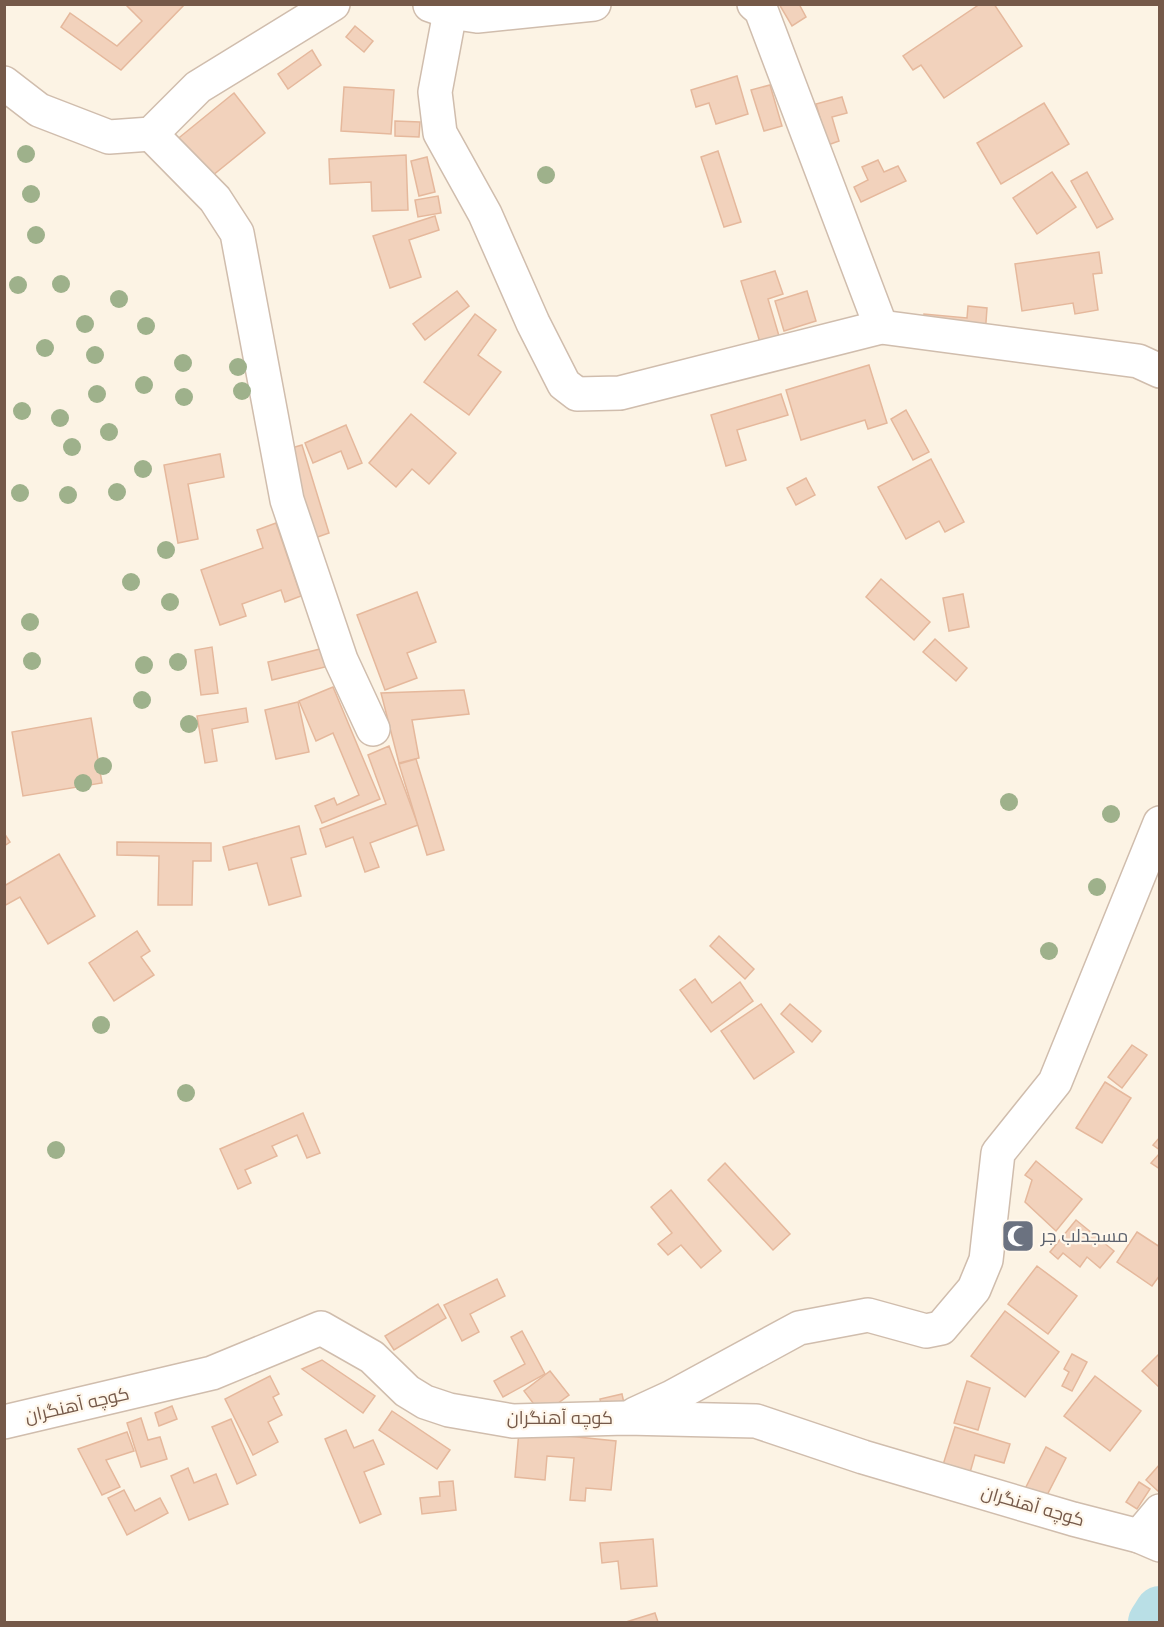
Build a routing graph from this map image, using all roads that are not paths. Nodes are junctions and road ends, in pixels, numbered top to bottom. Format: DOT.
graph roads {
  1 [pos="333,4"];
  2 [pos="594,4"];
  3 [pos="754,4"];
  4 [pos="439,8"];
  5 [pos="4,83"];
  6 [pos="151,134"];
  7 [pos="881,327"];
  8 [pos="1160,371"];
  9 [pos="373,729"];
  10 [pos="1160,823"];
  11 [pos="626,1418"];
  12 [pos="4,1422"];
  13 [pos="1160,1511"];
  14 [pos="1149,1540"];
  1 -- 6 [label="street"];
  2 -- 4 [label="street"];
  3 -- 7 [label="street"];
  4 -- 7 [label="street"];
  5 -- 6 [label="street"];
  6 -- 9 [label="street"];
  7 -- 8 [label="street"];
  10 -- 11 [label="street"];
  11 -- 12 [label="street, کوچه آهنگران"];
  11 -- 14 [label="street, کوچه آهنگران"];
  13 -- 14 [label="street"];
}
